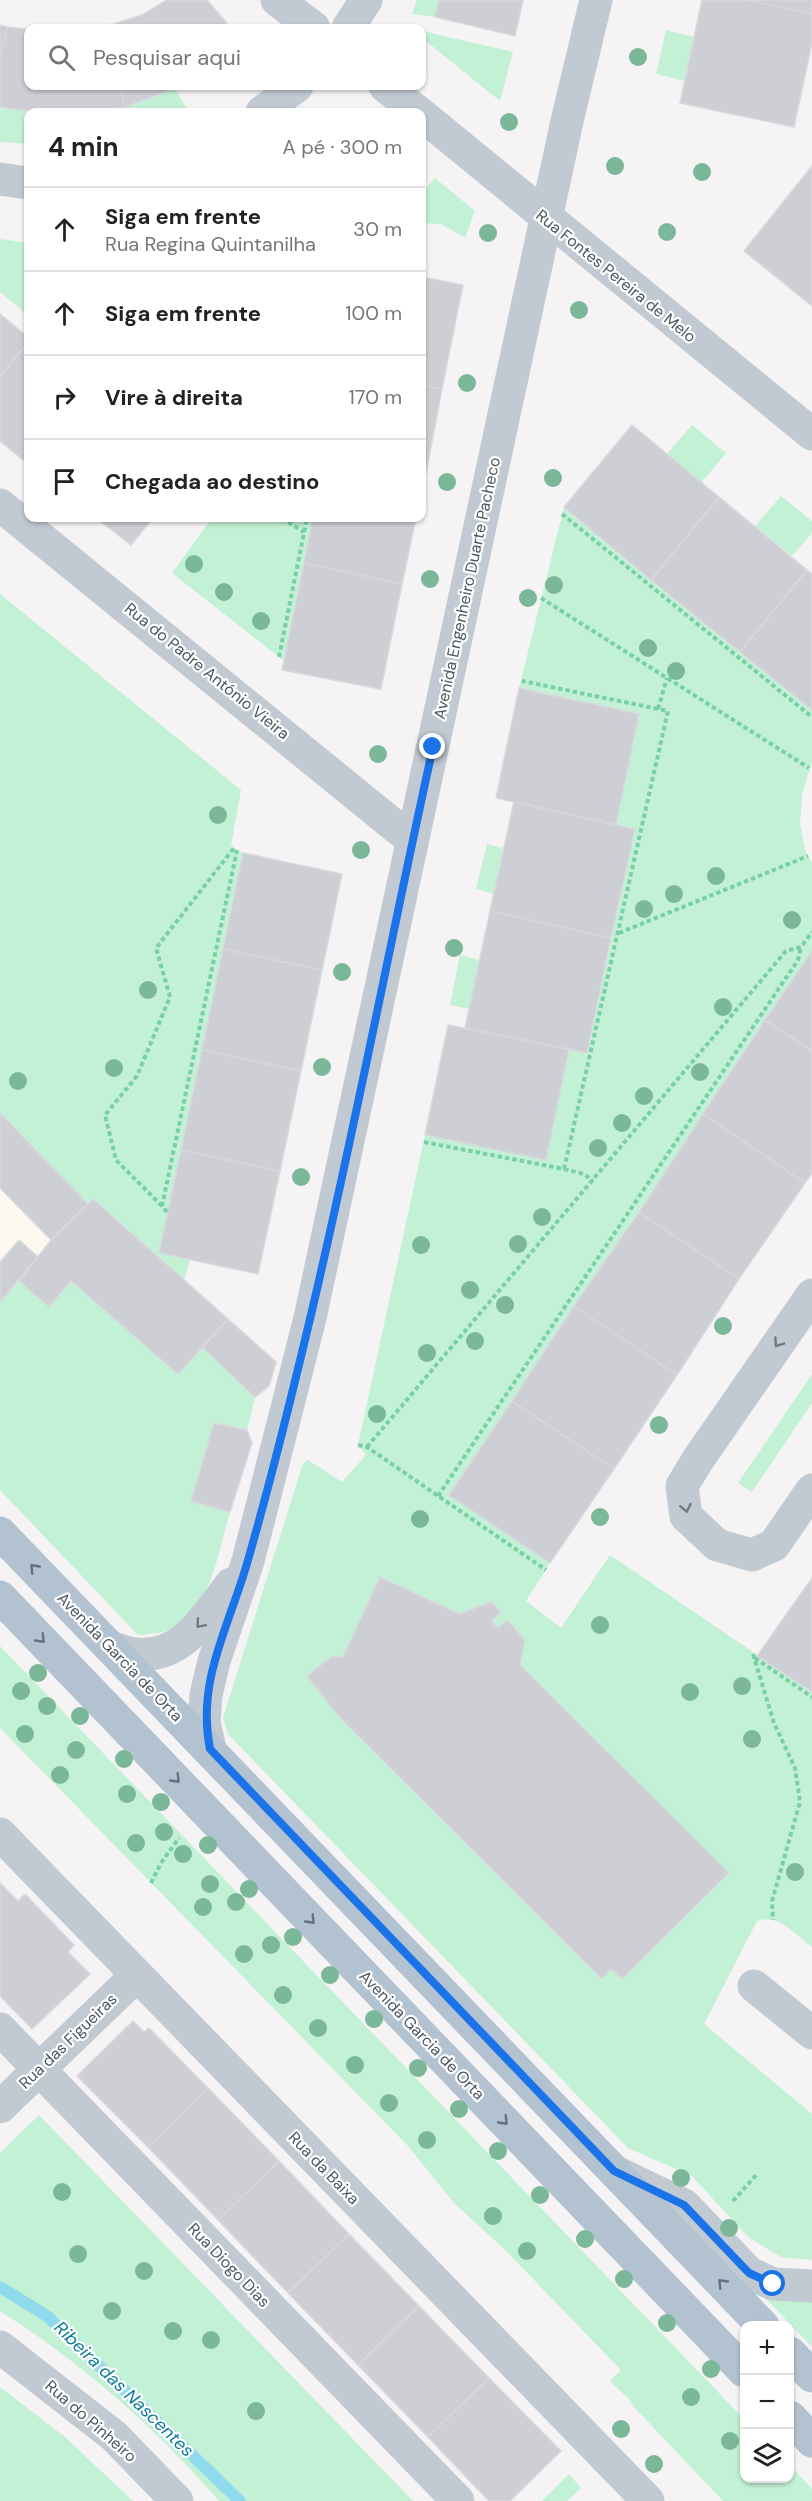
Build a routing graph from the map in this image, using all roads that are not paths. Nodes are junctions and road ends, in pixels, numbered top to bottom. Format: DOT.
graph roads {
  1 [pos="277,0"];
  2 [pos="366,0"];
  3 [pos="596,0"];
  4 [pos="309,24"];
  5 [pos="351,24"];
  6 [pos="292,90"];
  7 [pos="390,90"];
  8 [pos="267,108"];
  9 [pos="412,108"];
  10 [pos="426,119"];
  11 [pos="0,179"];
  12 [pos="24,182"];
  13 [pos="546,219"];
  14 [pos="812,434"];
  15 [pos="0,505"];
  16 [pos="412,840"];
  17 [pos="812,1295"];
  18 [pos="812,1490"];
  19 [pos="0,1533"];
  20 [pos="248,1561"];
  21 [pos="0,1597"];
  22 [pos="110,1647"];
  23 [pos="210,1749"];
  24 [pos="0,1834"];
  25 [pos="137,1975"];
  26 [pos="754,1986"];
  27 [pos="0,2029"];
  28 [pos="812,2033"];
  29 [pos="39,2069"];
  30 [pos="0,2107"];
  31 [pos="614,2171"];
  32 [pos="812,2286"];
  33 [pos="759,2321"];
  34 [pos="0,2347"];
  35 [pos="794,2358"];
  36 [pos="740,2367"];
  37 [pos="812,2376"];
  38 [pos="794,2422"];
  39 [pos="812,2441"];
  40 [pos="177,2501"];
  41 [pos="458,2501"];
  42 [pos="648,2501"];
  1 -- 4 [label="street"];
  2 -- 5 [label="street"];
  3 -- 13 [label="street, Avenida Engenheiro Duarte Pacheco"];
  6 -- 8 [label="street"];
  7 -- 9 [label="street, Rua Fontes Pereira de Melo"];
  10 -- 13 [label="street, Rua Fontes Pereira de Melo"];
  11 -- 12 [label="street"];
  13 -- 14 [label="street, Rua Fontes Pereira de Melo"];
  13 -- 16 [label="street, Avenida Engenheiro Duarte Pacheco"];
  15 -- 16 [label="street, Rua do Padre António Vieira"];
  16 -- 20 [label="street, Avenida Engenheiro Duarte Pacheco"];
  17 -- 18 [label="street, one-way"];
  22 -- 19 [label="main road, Avenida Garcia de Orta, one-way"];
  20 -- 22 [label="street, Avenida Engenheiro Duarte Pacheco, one-way"];
  20 -- 23 [label="street, Avenida Engenheiro Duarte Pacheco"];
  21 -- 36 [label="main road, Avenida Garcia de Orta, one-way"];
  22 -- 23 [label="main road, Avenida Garcia de Orta"];
  23 -- 31 [label="main road, Avenida Garcia de Orta"];
  24 -- 25 [label="street, Rua da Baixa"];
  25 -- 29 [label="street, Rua das Figueiras"];
  25 -- 42 [label="street, Rua da Baixa"];
  26 -- 28 [label="street"];
  27 -- 29 [label="street, Rua Diogo Dias"];
  29 -- 30 [label="street, Rua das Figueiras"];
  29 -- 41 [label="street, Rua Diogo Dias"];
  31 -- 32 [label="street"];
  33 -- 31 [label="main road, Avenida Garcia de Orta, one-way"];
  34 -- 40 [label="street, Rua do Pinheiro"];
  35 -- 37 [label="main road"];
  38 -- 39 [label="main road"];
}
